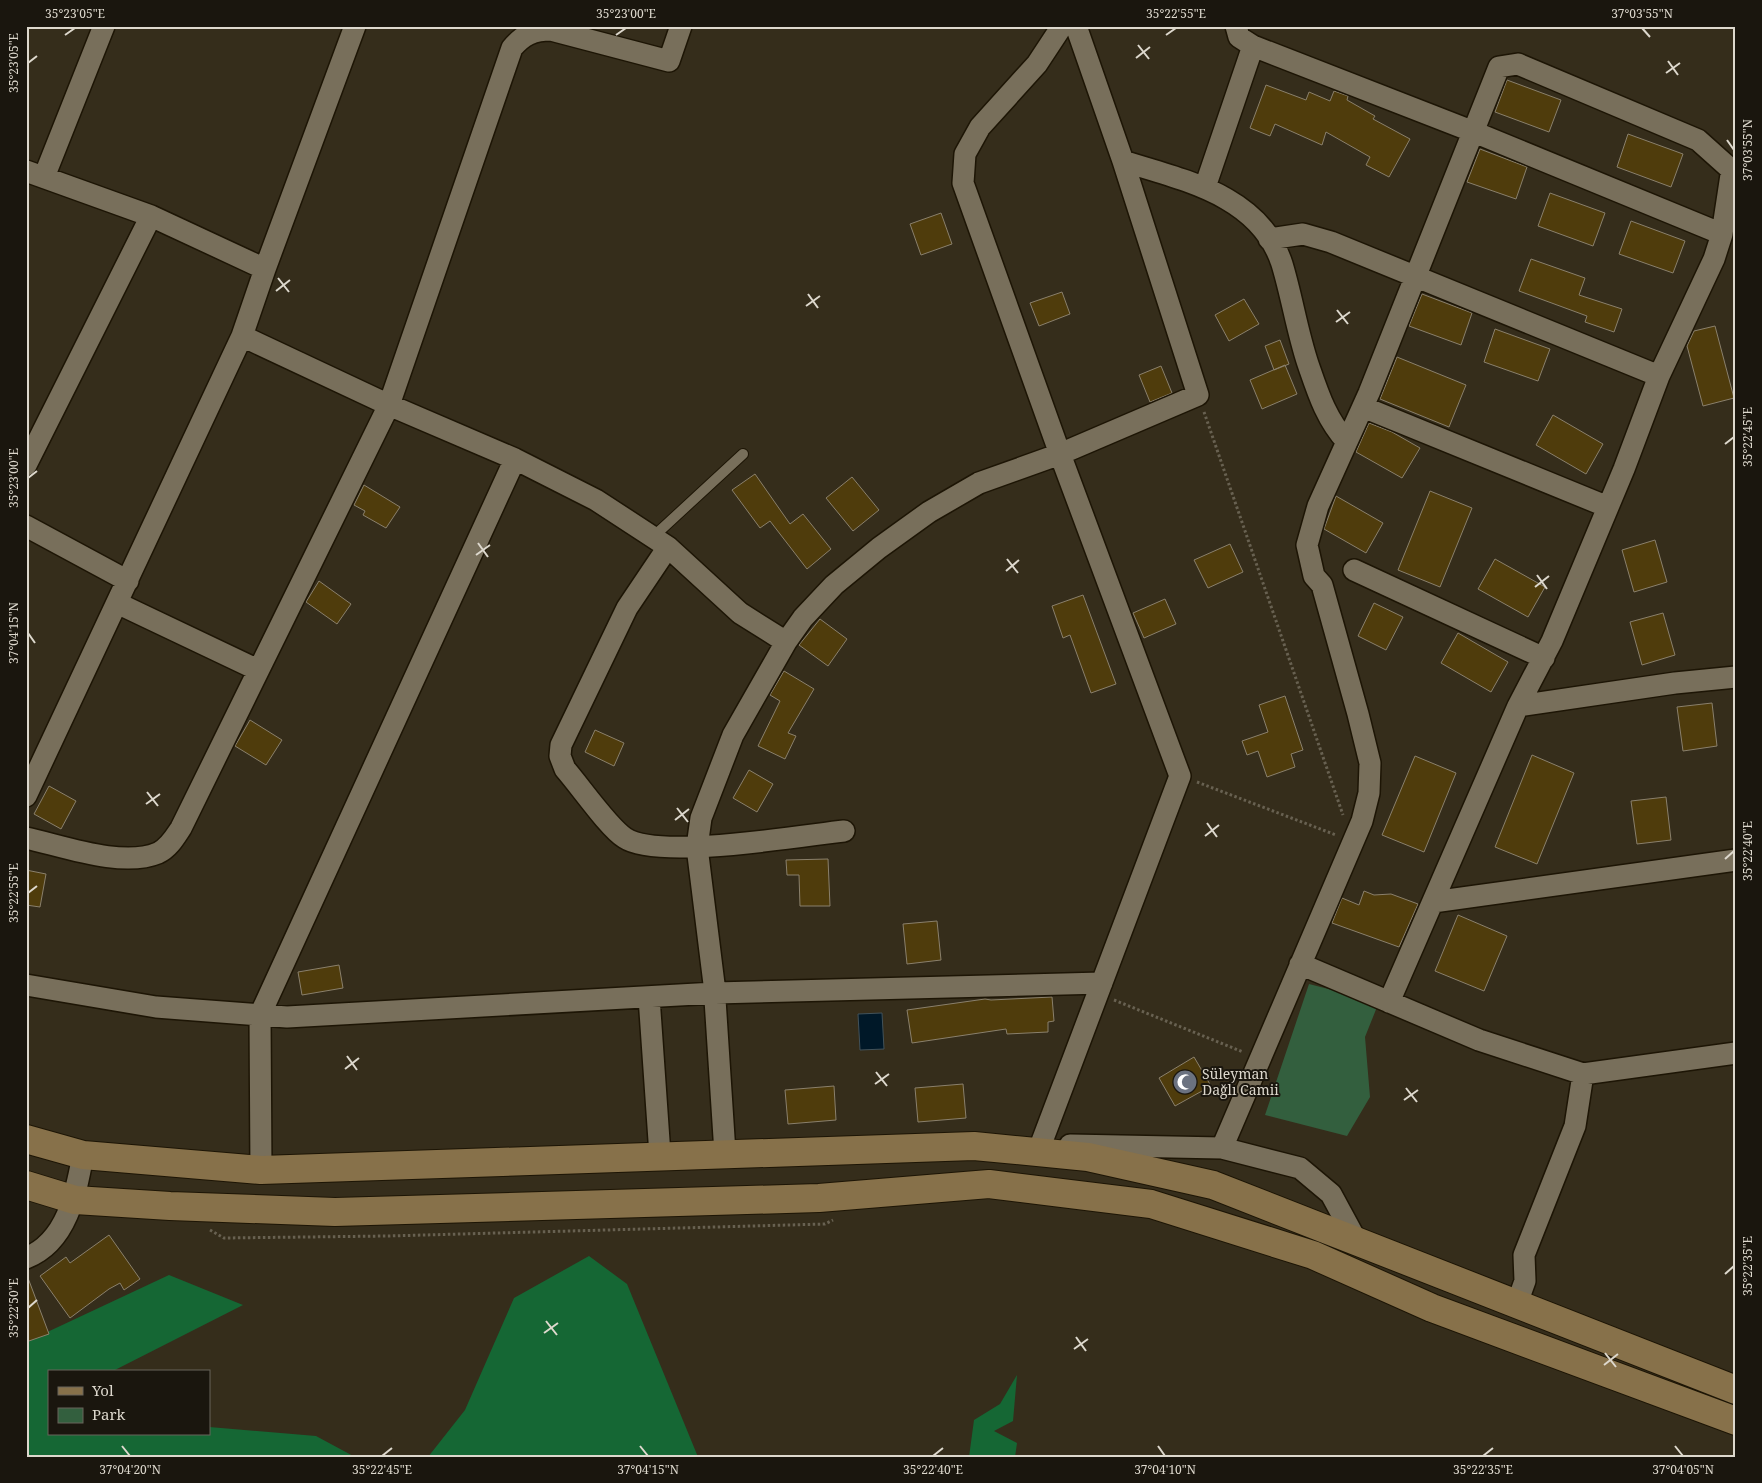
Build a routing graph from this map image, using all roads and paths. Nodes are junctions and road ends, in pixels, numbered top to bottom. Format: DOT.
graph roads {
  1 [pos="104,26"];
  2 [pos="355,26"];
  3 [pos="682,26"];
  4 [pos="1062,26"];
  5 [pos="1076,26"];
  6 [pos="1236,26"];
  7 [pos="1253,46"];
  8 [pos="1474,132"];
  9 [pos="1123,161"];
  10 [pos="1734,171"];
  11 [pos="35,174"];
  12 [pos="1205,187"];
  13 [pos="151,216"];
  14 [pos="1722,234"];
  15 [pos="1269,239"];
  16 [pos="264,269"];
  17 [pos="1414,275"];
  18 [pos="242,336"];
  19 [pos="1659,376"];
  20 [pos="1198,395"];
  21 [pos="389,405"];
  22 [pos="1363,407"];
  23 [pos="1347,442"];
  24 [pos="742,454"];
  25 [pos="1060,454"];
  26 [pos="515,458"];
  27 [pos="26,465"];
  28 [pos="1608,507"];
  29 [pos="26,526"];
  30 [pos="660,542"];
  31 [pos="1354,570"];
  32 [pos="128,581"];
  33 [pos="117,603"];
  34 [pos="786,642"];
  35 [pos="1544,658"];
  36 [pos="258,670"];
  37 [pos="1736,676"];
  38 [pos="1518,706"];
  39 [pos="1180,776"];
  40 [pos="26,796"];
  41 [pos="844,831"];
  42 [pos="26,838"];
  43 [pos="1353,841"];
  44 [pos="697,847"];
  45 [pos="1736,860"];
  46 [pos="1433,902"];
  47 [pos="1300,964"];
  48 [pos="26,985"];
  49 [pos="1100,988"];
  50 [pos="715,993"];
  51 [pos="649,996"];
  52 [pos="1389,1002"];
  53 [pos="260,1015"];
  54 [pos="1736,1053"];
  55 [pos="1260,1059"];
  56 [pos="1582,1074"];
  57 [pos="26,1139"];
  58 [pos="1041,1144"];
  59 [pos="974,1146"];
  60 [pos="1222,1148"];
  61 [pos="725,1153"];
  62 [pos="83,1155"];
  63 [pos="660,1155"];
  64 [pos="261,1170"];
  65 [pos="26,1185"];
  66 [pos="75,1200"];
  67 [pos="1356,1242"];
  68 [pos="26,1258"];
  69 [pos="1516,1306"];
  70 [pos="1736,1390"];
  71 [pos="1736,1422"];
  1 -- 11 [label="street"];
  2 -- 16 [label="street"];
  3 -- 21 [label="street"];
  4 -- 25 [label="street"];
  5 -- 9 [label="street"];
  6 -- 7 [label="street"];
  7 -- 8 [label="street"];
  7 -- 12 [label="street"];
  8 -- 10 [label="street"];
  8 -- 14 [label="street"];
  8 -- 17 [label="street"];
  9 -- 12 [label="street"];
  9 -- 20 [label="street"];
  10 -- 14 [label="street"];
  11 -- 13 [label="street"];
  12 -- 15 [label="street"];
  13 -- 16 [label="street"];
  13 -- 27 [label="street"];
  14 -- 19 [label="street"];
  15 -- 17 [label="street"];
  15 -- 23 [label="street"];
  16 -- 18 [label="street"];
  17 -- 19 [label="street"];
  17 -- 22 [label="street"];
  18 -- 21 [label="street"];
  18 -- 32 [label="street"];
  19 -- 28 [label="street"];
  20 -- 25 [label="street"];
  20 -- 43 [label="path"];
  21 -- 26 [label="street"];
  21 -- 36 [label="street"];
  22 -- 23 [label="street"];
  22 -- 28 [label="street"];
  23 -- 43 [label="street"];
  24 -- 30 [label="lane"];
  25 -- 34 [label="street"];
  25 -- 39 [label="street"];
  26 -- 30 [label="street"];
  26 -- 53 [label="street"];
  28 -- 35 [label="street"];
  29 -- 32 [label="street"];
  30 -- 34 [label="street"];
  30 -- 44 [label="street"];
  31 -- 35 [label="street"];
  32 -- 33 [label="street"];
  33 -- 36 [label="street"];
  33 -- 40 [label="street"];
  34 -- 44 [label="street"];
  35 -- 38 [label="street"];
  36 -- 42 [label="street"];
  37 -- 38 [label="street"];
  38 -- 46 [label="street"];
  39 -- 43 [label="path"];
  39 -- 49 [label="street"];
  41 -- 44 [label="street"];
  43 -- 47 [label="street"];
  44 -- 50 [label="street"];
  45 -- 46 [label="street"];
  46 -- 52 [label="street"];
  47 -- 52 [label="street"];
  47 -- 55 [label="street"];
  48 -- 53 [label="street"];
  49 -- 50 [label="street"];
  49 -- 55 [label="path"];
  49 -- 58 [label="street"];
  50 -- 51 [label="street"];
  50 -- 61 [label="street"];
  51 -- 53 [label="street"];
  51 -- 63 [label="street"];
  52 -- 56 [label="street"];
  53 -- 64 [label="street"];
  54 -- 56 [label="street"];
  55 -- 60 [label="street"];
  56 -- 69 [label="street"];
  57 -- 62 [label="main road"];
  58 -- 59 [label="street"];
  58 -- 60 [label="street"];
  59 -- 61 [label="main road"];
  59 -- 67 [label="main road"];
  60 -- 67 [label="street"];
  61 -- 63 [label="main road"];
  62 -- 64 [label="main road"];
  62 -- 66 [label="street"];
  63 -- 64 [label="main road"];
  65 -- 66 [label="main road"];
  66 -- 68 [label="street"];
  66 -- 71 [label="main road"];
  67 -- 69 [label="main road"];
  69 -- 70 [label="main road"];
}
